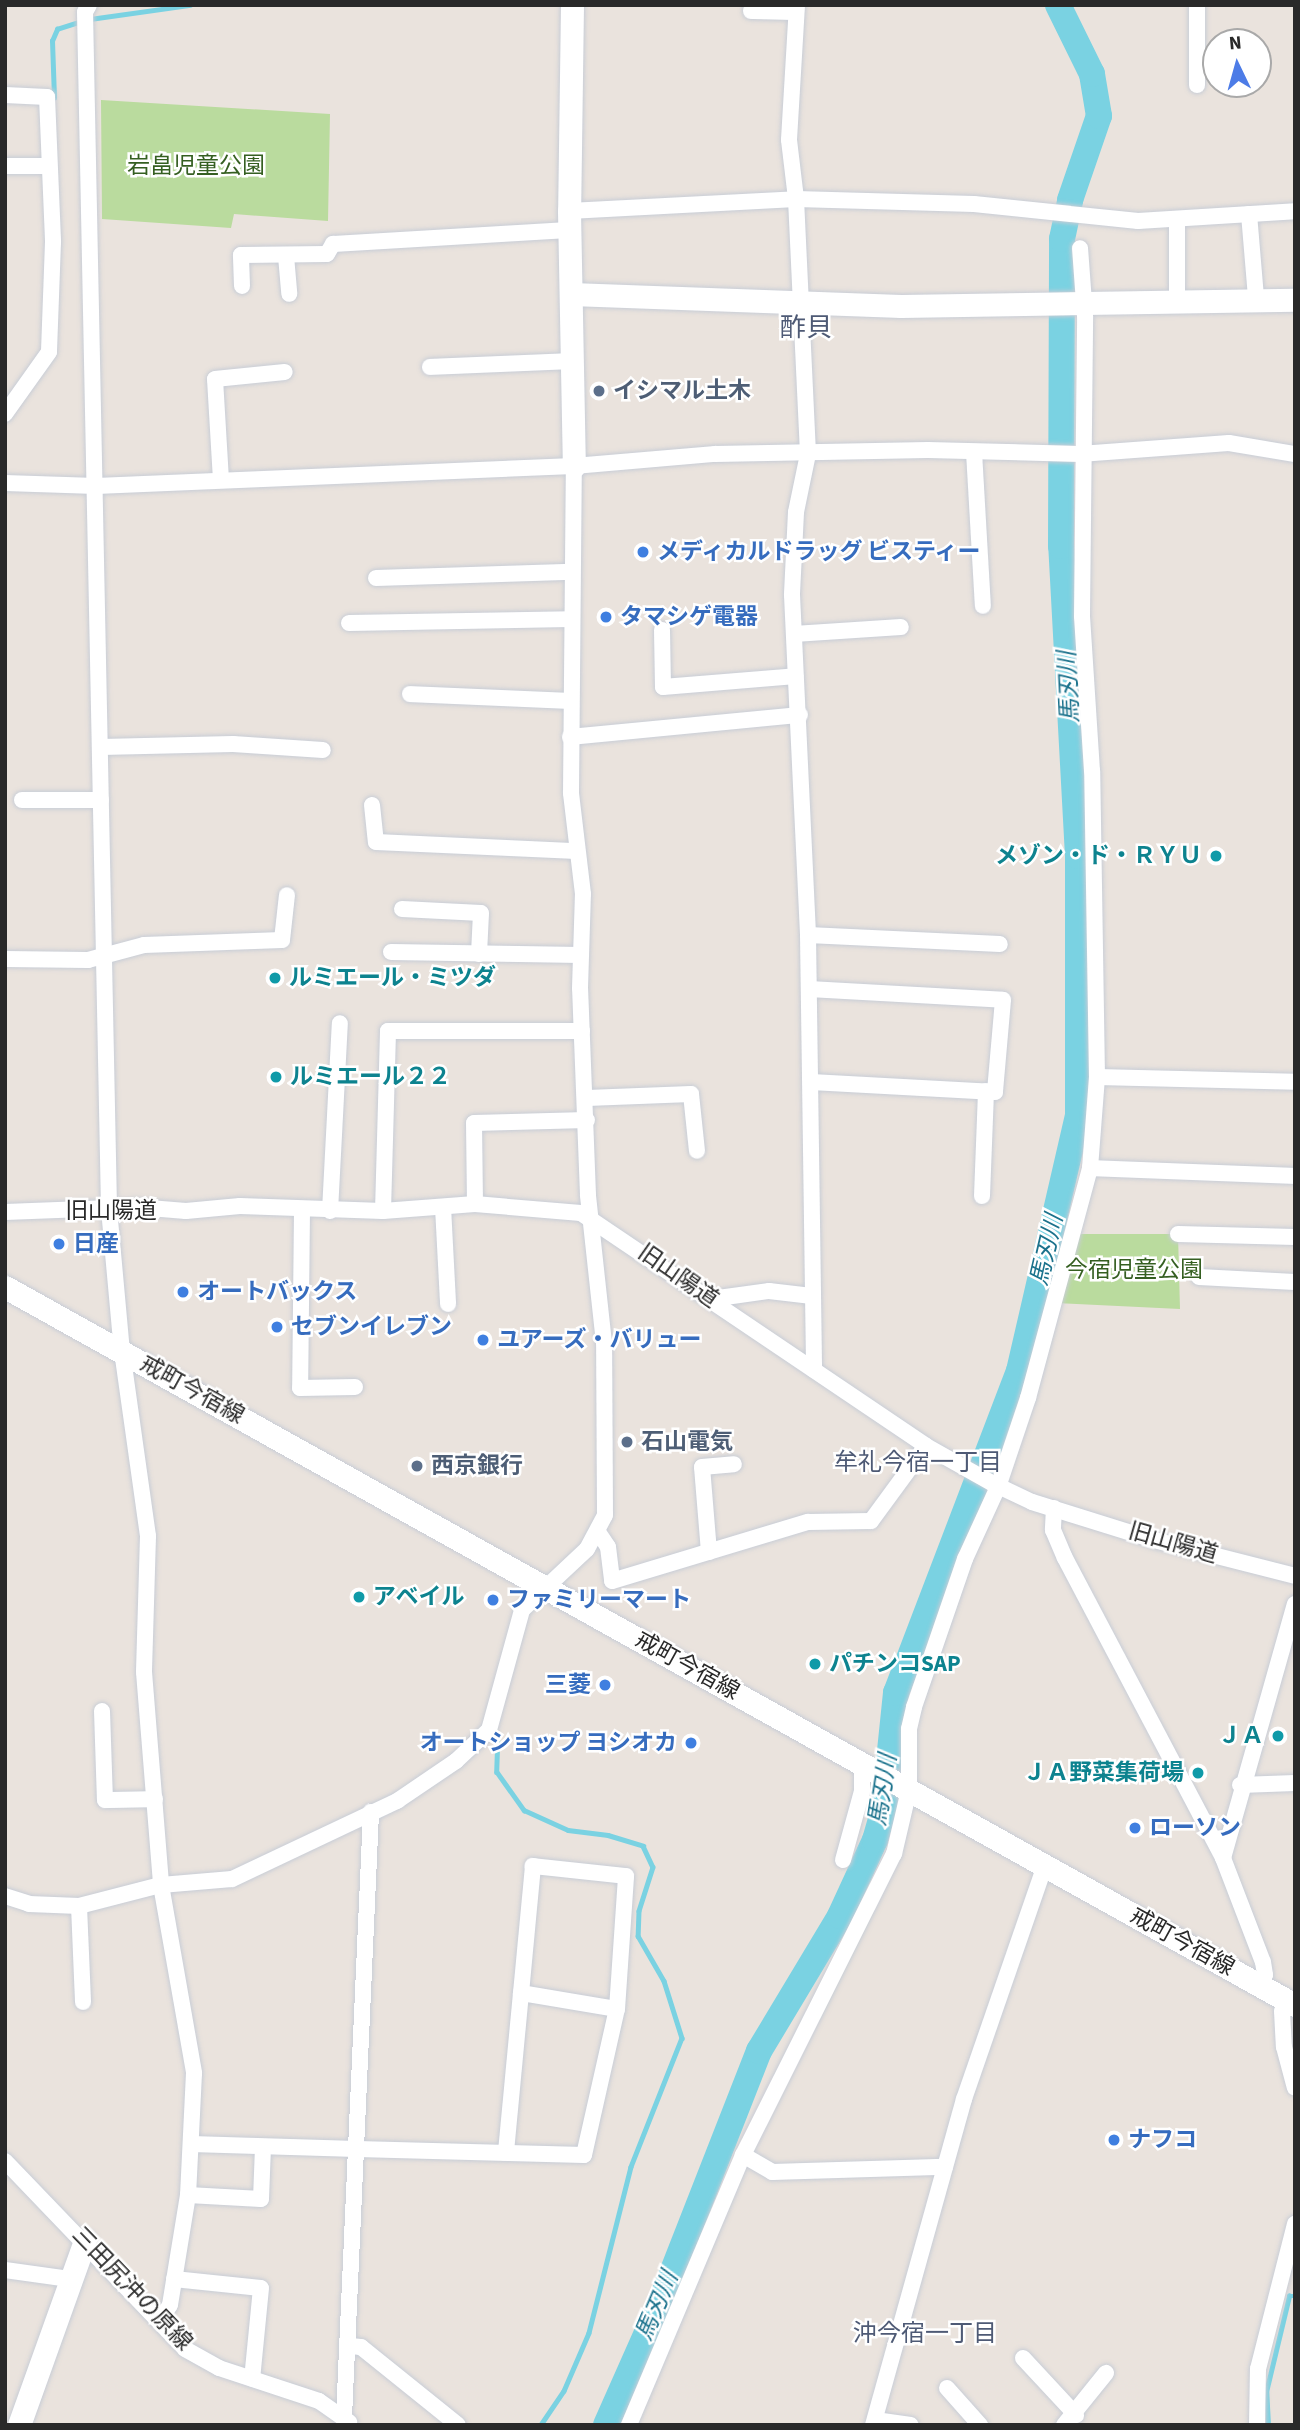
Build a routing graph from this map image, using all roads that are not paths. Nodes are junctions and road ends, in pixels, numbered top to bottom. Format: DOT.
graph roads {
  1 [pos="89,5"];
  2 [pos="572,5"];
  3 [pos="1197,5"];
  4 [pos="797,8"];
  5 [pos="751,11"];
  6 [pos="1197,85"];
  7 [pos="5,95"];
  8 [pos="5,166"];
  9 [pos="49,166"];
  10 [pos="796,199"];
  11 [pos="1295,211"];
  12 [pos="1250,214"];
  13 [pos="569,220"];
  14 [pos="1177,221"];
  15 [pos="1080,248"];
  16 [pos="286,256"];
  17 [pos="243,286"];
  18 [pos="289,294"];
  19 [pos="571,294"];
  20 [pos="1256,298"];
  21 [pos="1295,300"];
  22 [pos="1177,301"];
  23 [pos="802,303"];
  24 [pos="1081,303"];
  25 [pos="571,361"];
  26 [pos="430,368"];
  27 [pos="285,372"];
  28 [pos="5,414"];
  29 [pos="974,452"];
  30 [pos="808,454"];
  31 [pos="1081,454"];
  32 [pos="1295,454"];
  33 [pos="574,466"];
  34 [pos="221,480"];
  35 [pos="5,483"];
  36 [pos="96,486"];
  37 [pos="572,572"];
  38 [pos="376,578"];
  39 [pos="984,606"];
  40 [pos="571,619"];
  41 [pos="349,623"];
  42 [pos="901,627"];
  43 [pos="662,630"];
  44 [pos="794,635"];
  45 [pos="796,676"];
  46 [pos="410,694"];
  47 [pos="569,701"];
  48 [pos="800,715"];
  49 [pos="570,737"];
  50 [pos="101,747"];
  51 [pos="323,750"];
  52 [pos="22,800"];
  53 [pos="101,800"];
  54 [pos="372,805"];
  55 [pos="577,851"];
  56 [pos="287,895"];
  57 [pos="401,909"];
  58 [pos="808,935"];
  59 [pos="1000,944"];
  60 [pos="391,952"];
  61 [pos="479,954"];
  62 [pos="581,955"];
  63 [pos="105,956"];
  64 [pos="5,958"];
  65 [pos="808,989"];
  66 [pos="340,1023"];
  67 [pos="582,1031"];
  68 [pos="1097,1077"];
  69 [pos="811,1082"];
  70 [pos="1295,1082"];
  71 [pos="986,1091"];
  72 [pos="587,1098"];
  73 [pos="587,1120"];
  74 [pos="697,1151"];
  75 [pos="1090,1168"];
  76 [pos="1295,1176"];
  77 [pos="982,1196"];
  78 [pos="475,1205"];
  79 [pos="443,1207"];
  80 [pos="109,1209"];
  81 [pos="302,1210"];
  82 [pos="330,1211"];
  83 [pos="383,1211"];
  84 [pos="5,1212"];
  85 [pos="590,1219"];
  86 [pos="1178,1234"];
  87 [pos="1295,1237"];
  88 [pos="1199,1277"];
  89 [pos="1295,1282"];
  90 [pos="5,1287"];
  91 [pos="812,1296"];
  92 [pos="711,1299"];
  93 [pos="448,1304"];
  94 [pos="122,1351"];
  95 [pos="814,1370"];
  96 [pos="355,1387"];
  97 [pos="926,1446"];
  98 [pos="734,1464"];
  99 [pos="995,1485"];
  100 [pos="1054,1508"];
  101 [pos="598,1532"];
  102 [pos="709,1552"];
  103 [pos="1295,1576"];
  104 [pos="547,1587"];
  105 [pos="1295,1604"];
  106 [pos="102,1711"];
  107 [pos="866,1766"];
  108 [pos="1295,1783"];
  109 [pos="1240,1785"];
  110 [pos="906,1788"];
  111 [pos="155,1799"];
  112 [pos="371,1812"];
  113 [pos="1223,1858"];
  114 [pos="843,1860"];
  115 [pos="1045,1866"];
  116 [pos="161,1885"];
  117 [pos="5,1896"];
  118 [pos="79,1906"];
  119 [pos="1259,1985"];
  120 [pos="521,1993"];
  121 [pos="83,2002"];
  122 [pos="1291,2002"];
  123 [pos="617,2009"];
  124 [pos="1295,2088"];
  125 [pos="191,2144"];
  126 [pos="263,2147"];
  127 [pos="357,2150"];
  128 [pos="506,2153"];
  129 [pos="743,2155"];
  130 [pos="5,2161"];
  131 [pos="944,2167"];
  132 [pos="188,2195"];
  133 [pos="1295,2224"];
  134 [pos="85,2241"];
  135 [pos="5,2270"];
  136 [pos="69,2279"];
  137 [pos="174,2279"];
  138 [pos="161,2319"];
  139 [pos="350,2346"];
  140 [pos="1023,2358"];
  141 [pos="1106,2373"];
  142 [pos="252,2379"];
  143 [pos="947,2388"];
  144 [pos="1070,2420"];
  145 [pos="347,2421"];
  146 [pos="874,2422"];
  147 [pos="19,2425"];
  148 [pos="458,2425"];
  149 [pos="629,2425"];
  150 [pos="911,2425"];
  151 [pos="980,2425"];
  152 [pos="1257,2425"];
  1 -- 36 [label="street"];
  2 -- 13 [label="street"];
  3 -- 6 [label="street"];
  4 -- 5 [label="street"];
  4 -- 10 [label="street"];
  7 -- 9 [label="street"];
  8 -- 9 [label="street"];
  9 -- 28 [label="street"];
  10 -- 13 [label="street"];
  10 -- 14 [label="street"];
  10 -- 23 [label="street"];
  11 -- 12 [label="street"];
  12 -- 14 [label="street"];
  12 -- 20 [label="street"];
  13 -- 16 [label="street"];
  13 -- 19 [label="street"];
  14 -- 22 [label="street"];
  15 -- 24 [label="street"];
  16 -- 17 [label="street"];
  16 -- 18 [label="street"];
  19 -- 23 [label="street"];
  19 -- 25 [label="street"];
  20 -- 21 [label="street"];
  20 -- 22 [label="street"];
  22 -- 24 [label="street"];
  23 -- 24 [label="street"];
  23 -- 30 [label="street"];
  24 -- 31 [label="street"];
  25 -- 26 [label="street"];
  25 -- 33 [label="street"];
  27 -- 34 [label="street"];
  29 -- 30 [label="street"];
  29 -- 31 [label="street"];
  29 -- 39 [label="street"];
  30 -- 33 [label="street"];
  30 -- 44 [label="street"];
  31 -- 32 [label="street"];
  31 -- 68 [label="street"];
  33 -- 34 [label="street"];
  33 -- 37 [label="street"];
  34 -- 36 [label="street"];
  35 -- 36 [label="street"];
  36 -- 50 [label="street"];
  37 -- 38 [label="street"];
  37 -- 40 [label="street"];
  40 -- 41 [label="street"];
  40 -- 47 [label="street"];
  42 -- 44 [label="street"];
  43 -- 45 [label="street"];
  44 -- 45 [label="street"];
  45 -- 48 [label="street"];
  46 -- 47 [label="street"];
  47 -- 49 [label="street"];
  48 -- 49 [label="street"];
  48 -- 58 [label="street"];
  49 -- 55 [label="street"];
  50 -- 51 [label="street"];
  50 -- 53 [label="street"];
  52 -- 53 [label="street"];
  53 -- 63 [label="street"];
  54 -- 55 [label="street"];
  55 -- 62 [label="street"];
  56 -- 63 [label="street"];
  57 -- 61 [label="street"];
  58 -- 59 [label="street"];
  58 -- 65 [label="street"];
  60 -- 61 [label="street"];
  61 -- 62 [label="street"];
  62 -- 67 [label="street"];
  63 -- 64 [label="street"];
  63 -- 80 [label="street"];
  65 -- 69 [label="street"];
  65 -- 71 [label="street"];
  66 -- 82 [label="street"];
  67 -- 72 [label="street"];
  67 -- 83 [label="street"];
  68 -- 70 [label="street"];
  68 -- 75 [label="street"];
  69 -- 71 [label="street"];
  69 -- 91 [label="street"];
  71 -- 77 [label="street"];
  72 -- 73 [label="street"];
  72 -- 74 [label="street"];
  73 -- 78 [label="street"];
  73 -- 85 [label="street"];
  75 -- 76 [label="street"];
  75 -- 99 [label="street"];
  78 -- 79 [label="street, 旧山陽道"];
  78 -- 85 [label="street, 旧山陽道"];
  79 -- 83 [label="street, 旧山陽道"];
  79 -- 93 [label="street"];
  80 -- 81 [label="street, 旧山陽道"];
  80 -- 84 [label="street, 旧山陽道"];
  80 -- 94 [label="street"];
  81 -- 82 [label="street, 旧山陽道"];
  81 -- 96 [label="street"];
  82 -- 83 [label="street, 旧山陽道"];
  85 -- 92 [label="street, 旧山陽道"];
  85 -- 101 [label="street"];
  86 -- 87 [label="street"];
  88 -- 89 [label="street"];
  90 -- 94 [label="street, 戒町今宿線"];
  91 -- 92 [label="street"];
  91 -- 95 [label="street"];
  92 -- 95 [label="street, 旧山陽道"];
  94 -- 104 [label="street, 戒町今宿線"];
  94 -- 111 [label="street"];
  95 -- 97 [label="street, 旧山陽道"];
  97 -- 99 [label="street, 旧山陽道"];
  97 -- 102 [label="street"];
  98 -- 102 [label="street"];
  99 -- 100 [label="street, 旧山陽道"];
  99 -- 110 [label="street"];
  100 -- 103 [label="street, 旧山陽道"];
  100 -- 113 [label="street"];
  101 -- 102 [label="street"];
  101 -- 104 [label="street"];
  104 -- 107 [label="street, 戒町今宿線"];
  104 -- 112 [label="street"];
  105 -- 109 [label="street"];
  106 -- 111 [label="street"];
  107 -- 110 [label="street, 戒町今宿線"];
  107 -- 114 [label="street"];
  108 -- 109 [label="street"];
  109 -- 113 [label="street"];
  110 -- 115 [label="street, 戒町今宿線"];
  110 -- 129 [label="street"];
  111 -- 116 [label="street"];
  112 -- 116 [label="street"];
  112 -- 127 [label="street"];
  113 -- 119 [label="street"];
  115 -- 119 [label="street, 戒町今宿線"];
  115 -- 131 [label="street"];
  116 -- 118 [label="street"];
  116 -- 125 [label="street"];
  117 -- 118 [label="street"];
  118 -- 121 [label="street"];
  119 -- 122 [label="street, 戒町今宿線"];
  120 -- 123 [label="street"];
  120 -- 123 [label="street"];
  120 -- 128 [label="street"];
  122 -- 124 [label="street"];
  123 -- 128 [label="street"];
  125 -- 126 [label="street"];
  125 -- 132 [label="street"];
  126 -- 127 [label="street"];
  126 -- 132 [label="street"];
  127 -- 128 [label="street"];
  127 -- 139 [label="street"];
  129 -- 131 [label="street"];
  129 -- 149 [label="street"];
  130 -- 134 [label="street, 三田尻沖の原線"];
  131 -- 146 [label="street"];
  132 -- 137 [label="street"];
  133 -- 152 [label="street"];
  134 -- 136 [label="street"];
  134 -- 138 [label="street, 三田尻沖の原線"];
  135 -- 136 [label="street"];
  136 -- 147 [label="street"];
  137 -- 138 [label="street"];
  137 -- 142 [label="street"];
  138 -- 142 [label="street, 三田尻沖の原線"];
  139 -- 145 [label="street"];
  139 -- 148 [label="street"];
  140 -- 144 [label="street"];
  141 -- 144 [label="street"];
  142 -- 145 [label="street, 三田尻沖の原線"];
  143 -- 151 [label="street"];
  146 -- 150 [label="street"];
}
